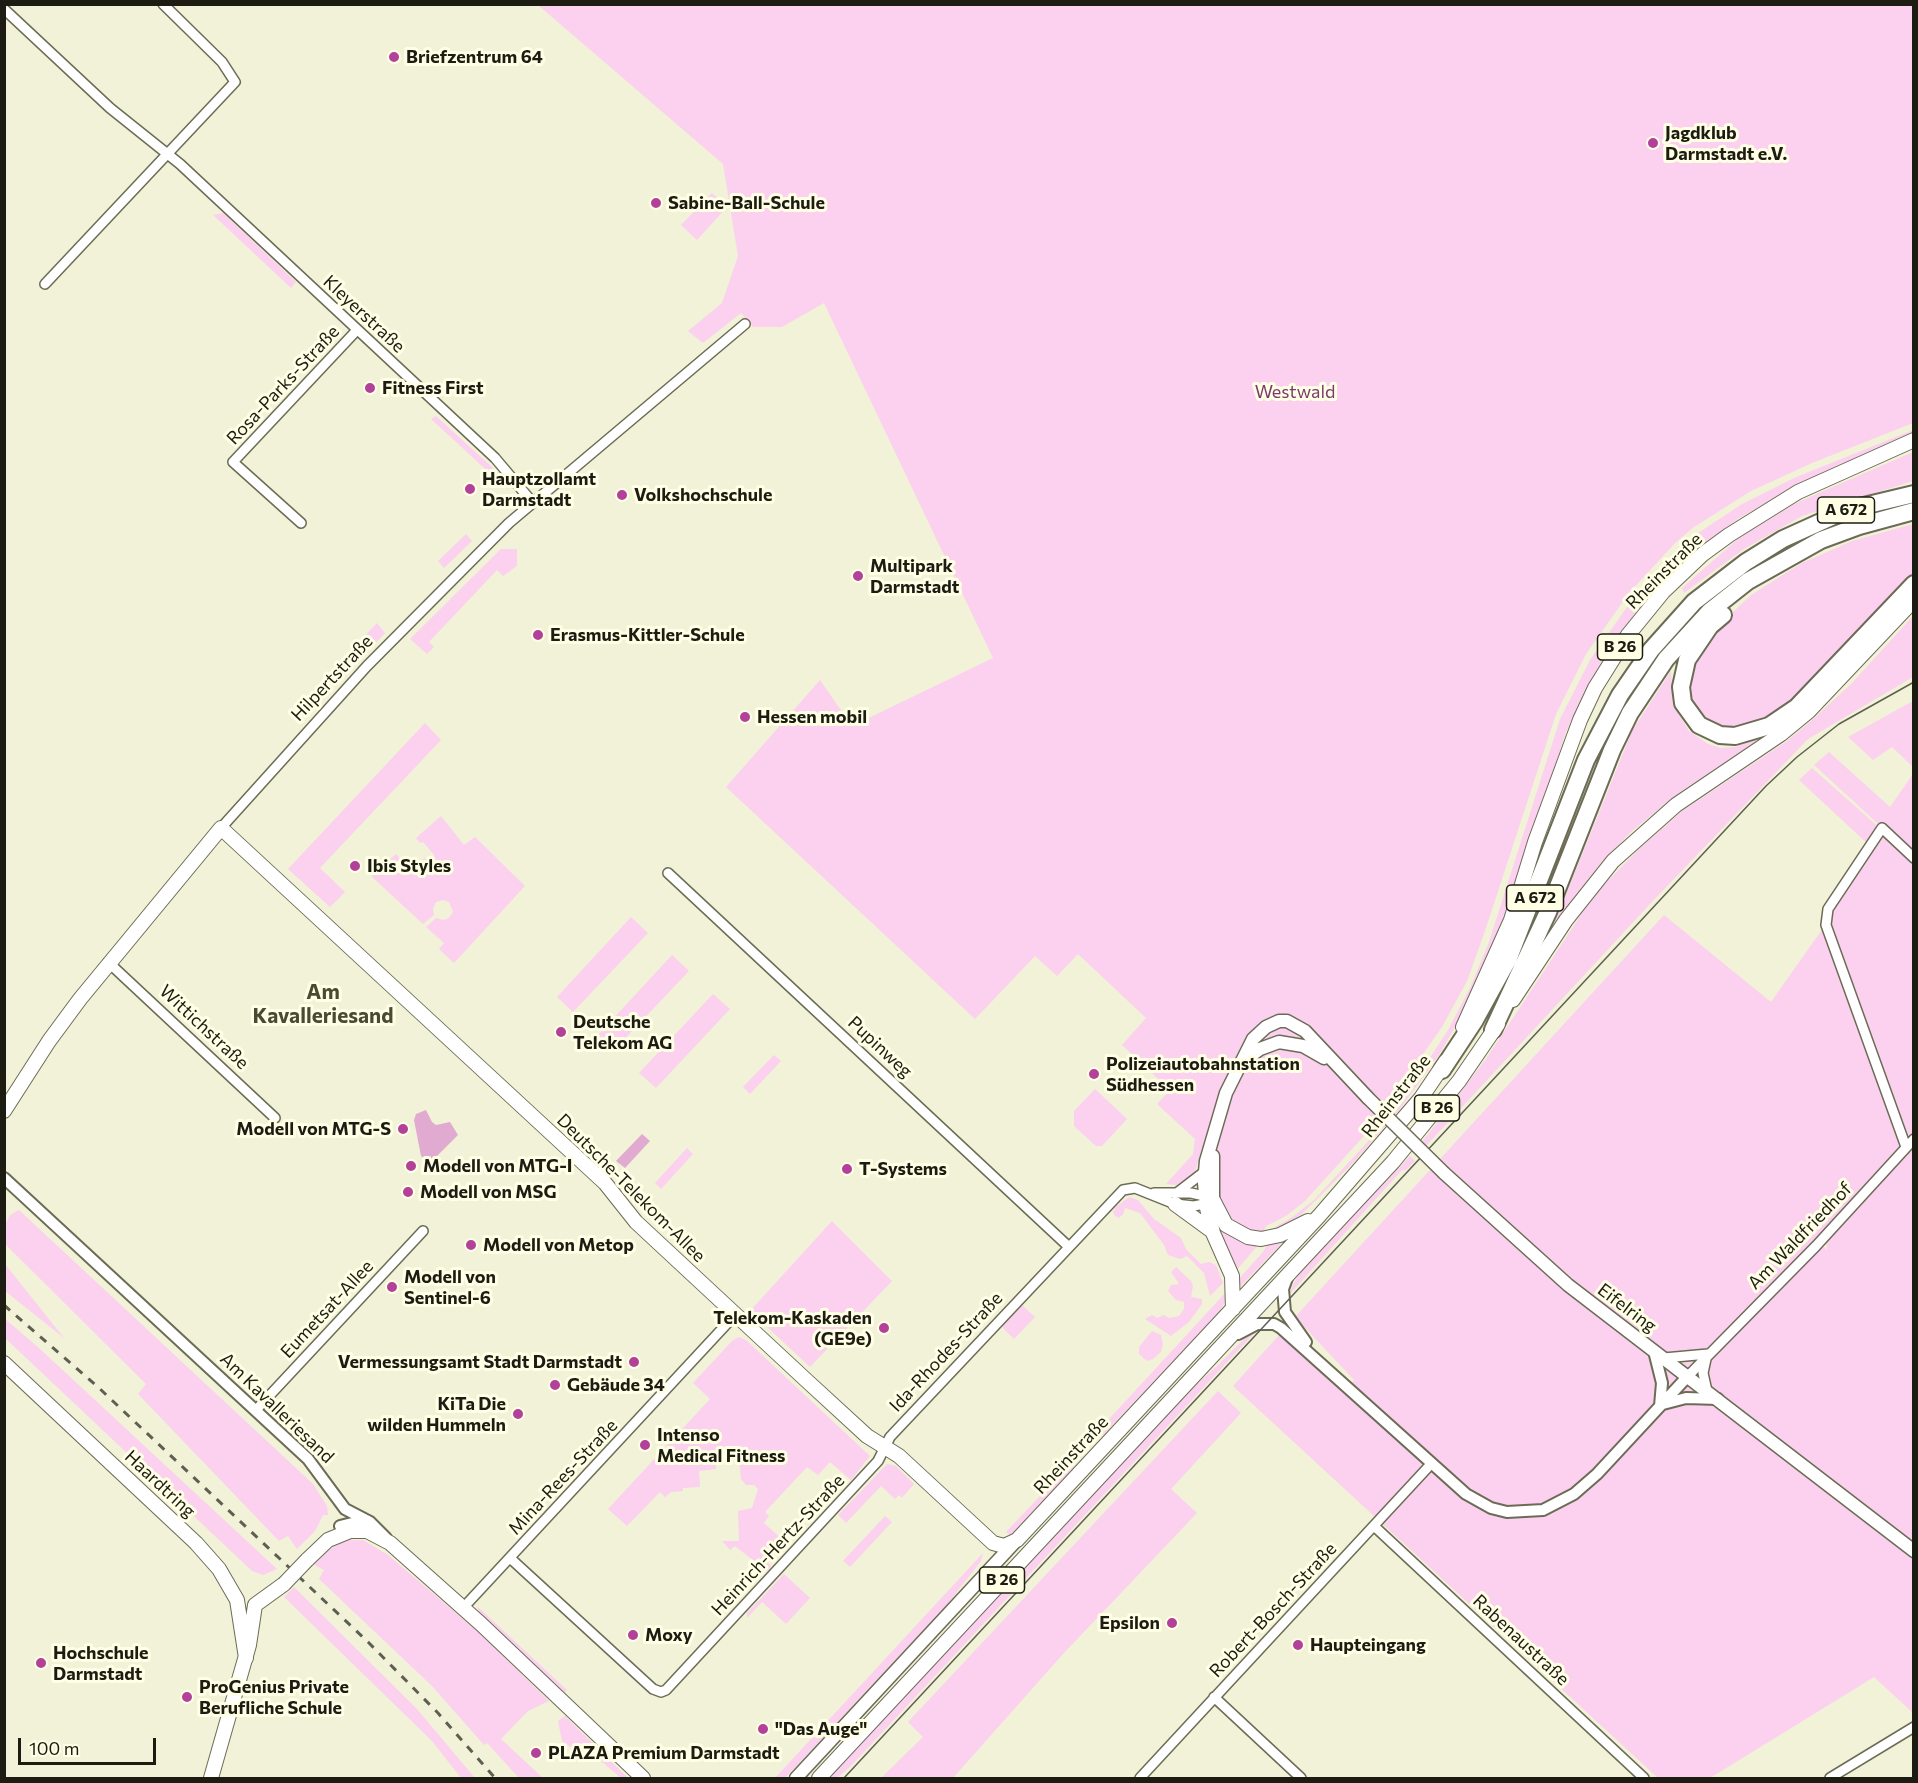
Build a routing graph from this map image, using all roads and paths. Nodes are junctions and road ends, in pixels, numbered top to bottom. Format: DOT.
graph roads {
  1 [pos="163,4"];
  2 [pos="4,9"];
  3 [pos="166,154"];
  4 [pos="45,284"];
  5 [pos="745,324"];
  6 [pos="357,330"];
  7 [pos="1914,440"];
  8 [pos="1914,494"];
  9 [pos="533,503"];
  10 [pos="1914,511"];
  11 [pos="301,523"];
  12 [pos="1821,540"];
  13 [pos="1914,584"];
  14 [pos="1914,600"];
  15 [pos="221,828"];
  16 [pos="1914,858"];
  17 [pos="668,873"];
  18 [pos="108,962"];
  19 [pos="1493,1030"];
  20 [pos="1236,1069"];
  21 [pos="1339,1070"];
  22 [pos="1442,1070"];
  23 [pos="4,1111"];
  24 [pos="275,1118"];
  25 [pos="1213,1133"];
  26 [pos="1914,1139"];
  27 [pos="1906,1147"];
  28 [pos="1204,1172"];
  29 [pos="4,1178"];
  30 [pos="10,1185"];
  31 [pos="1176,1198"];
  32 [pos="1208,1200"];
  33 [pos="1319,1216"];
  34 [pos="423,1231"];
  35 [pos="1213,1233"];
  36 [pos="1069,1247"];
  37 [pos="1290,1271"];
  38 [pos="1233,1309"];
  39 [pos="735,1315"];
  40 [pos="1228,1339"];
  41 [pos="1708,1354"];
  42 [pos="1659,1355"];
  43 [pos="1321,1361"];
  44 [pos="4,1363"];
  45 [pos="1688,1376"];
  46 [pos="1707,1391"];
  47 [pos="1718,1399"];
  48 [pos="1660,1406"];
  49 [pos="256,1410"];
  50 [pos="885,1447"];
  51 [pos="1431,1464"];
  52 [pos="345,1509"];
  53 [pos="340,1526"];
  54 [pos="1374,1526"];
  55 [pos="328,1540"];
  56 [pos="1017,1540"];
  57 [pos="390,1543"];
  58 [pos="1914,1551"];
  59 [pos="510,1557"];
  60 [pos="233,1590"];
  61 [pos="258,1601"];
  62 [pos="463,1608"];
  63 [pos="246,1658"];
  64 [pos="1214,1697"];
  65 [pos="1914,1727"];
  66 [pos="211,1779"];
  67 [pos="643,1779"];
  68 [pos="796,1779"];
  69 [pos="819,1779"];
  70 [pos="1140,1779"];
  71 [pos="1301,1779"];
  72 [pos="1644,1779"];
  73 [pos="1830,1779"];
  1 -- 3 [label="street"];
  2 -- 3 [label="street, Kleyerstraße"];
  3 -- 4 [label="street"];
  3 -- 6 [label="street, Kleyerstraße"];
  5 -- 9 [label="street, Hilpertstraße"];
  6 -- 9 [label="street, Kleyerstraße"];
  6 -- 11 [label="street, Rosa-Parks-Straße"];
  7 -- 22 [label="main road, Rheinstraße / B 26"];
  8 -- 22 [label="highway, A 672"];
  9 -- 15 [label="street, Hilpertstraße"];
  10 -- 12 [label="highway, A 672"];
  12 -- 13 [label="highway"];
  12 -- 19 [label="highway, A 672"];
  14 -- 19 [label="main road, Rheinstraße / B 26"];
  15 -- 18 [label="main road, Hilpertstraße"];
  15 -- 39 [label="main road, Deutsche-Telekom-Allee"];
  16 -- 27 [label="street"];
  17 -- 36 [label="street, Pupinweg"];
  18 -- 23 [label="main road, Hilpertstraße"];
  18 -- 24 [label="street, Wittichstraße"];
  19 -- 37 [label="main road, Rheinstraße / B 26"];
  20 -- 21 [label="main road, Eifelring"];
  20 -- 21 [label="main road, Eifelring"];
  20 -- 25 [label="main road, Eifelring"];
  21 -- 42 [label="main road, Eifelring, bridge"];
  22 -- 33 [label="main road, Rheinstraße / B 26"];
  25 -- 28 [label="main road, Eifelring"];
  25 -- 32 [label="main road, Eifelring"];
  26 -- 27 [label="street, Am Waldfriedhof"];
  27 -- 41 [label="street, Am Waldfriedhof"];
  28 -- 31 [label="street"];
  28 -- 32 [label="main road, Eifelring"];
  29 -- 30 [label="street, Am Kavalleriesand"];
  30 -- 49 [label="street, Am Kavalleriesand"];
  31 -- 32 [label="street"];
  31 -- 35 [label="main road"];
  31 -- 36 [label="street"];
  32 -- 33 [label="main road"];
  32 -- 35 [label="main road"];
  33 -- 38 [label="main road, Rheinstraße / B 26"];
  34 -- 49 [label="street, Eumetsat-Allee"];
  35 -- 38 [label="main road"];
  36 -- 50 [label="street, Ida-Rhodes-Straße"];
  37 -- 40 [label="main road, Rheinstraße / B 26"];
  37 -- 43 [label="street"];
  38 -- 56 [label="main road, Rheinstraße / B 26"];
  39 -- 50 [label="main road, Deutsche-Telekom-Allee"];
  39 -- 59 [label="street, Mina-Rees-Straße"];
  40 -- 43 [label="street"];
  40 -- 69 [label="main road, Rheinstraße / B 26"];
  41 -- 42 [label="street"];
  41 -- 45 [label="street, Am Waldfriedhof"];
  41 -- 46 [label="street"];
  42 -- 45 [label="main road, Eifelring"];
  42 -- 48 [label="street"];
  43 -- 51 [label="street"];
  44 -- 60 [label="main road, Haardtring"];
  45 -- 46 [label="main road, Eifelring"];
  45 -- 48 [label="street"];
  46 -- 47 [label="main road, Eifelring"];
  47 -- 48 [label="street"];
  47 -- 58 [label="main road, Eifelring"];
  48 -- 51 [label="street"];
  49 -- 52 [label="street, Am Kavalleriesand"];
  50 -- 56 [label="main road, Deutsche-Telekom-Allee"];
  50 -- 59 [label="street, Heinrich-Hertz-Straße"];
  51 -- 54 [label="street, Robert-Bosch-Straße"];
  52 -- 53 [label="street"];
  52 -- 57 [label="street, Am Kavalleriesand"];
  53 -- 55 [label="street"];
  53 -- 57 [label="street"];
  54 -- 64 [label="street, Robert-Bosch-Straße"];
  54 -- 72 [label="street, Rabenaustraße"];
  55 -- 57 [label="main road"];
  55 -- 61 [label="main road, bridge"];
  56 -- 68 [label="main road, Rheinstraße / B 26"];
  57 -- 62 [label="main road, Am Kavalleriesand"];
  59 -- 62 [label="street, Mina-Rees-Straße"];
  60 -- 61 [label="main road"];
  60 -- 63 [label="main road, Haardtring"];
  61 -- 63 [label="main road, Haardtring"];
  62 -- 67 [label="main road, Am Kavalleriesand"];
  63 -- 66 [label="main road, Haardtring"];
  64 -- 70 [label="street, Robert-Bosch-Straße"];
  64 -- 71 [label="street"];
  65 -- 73 [label="street"];
}
